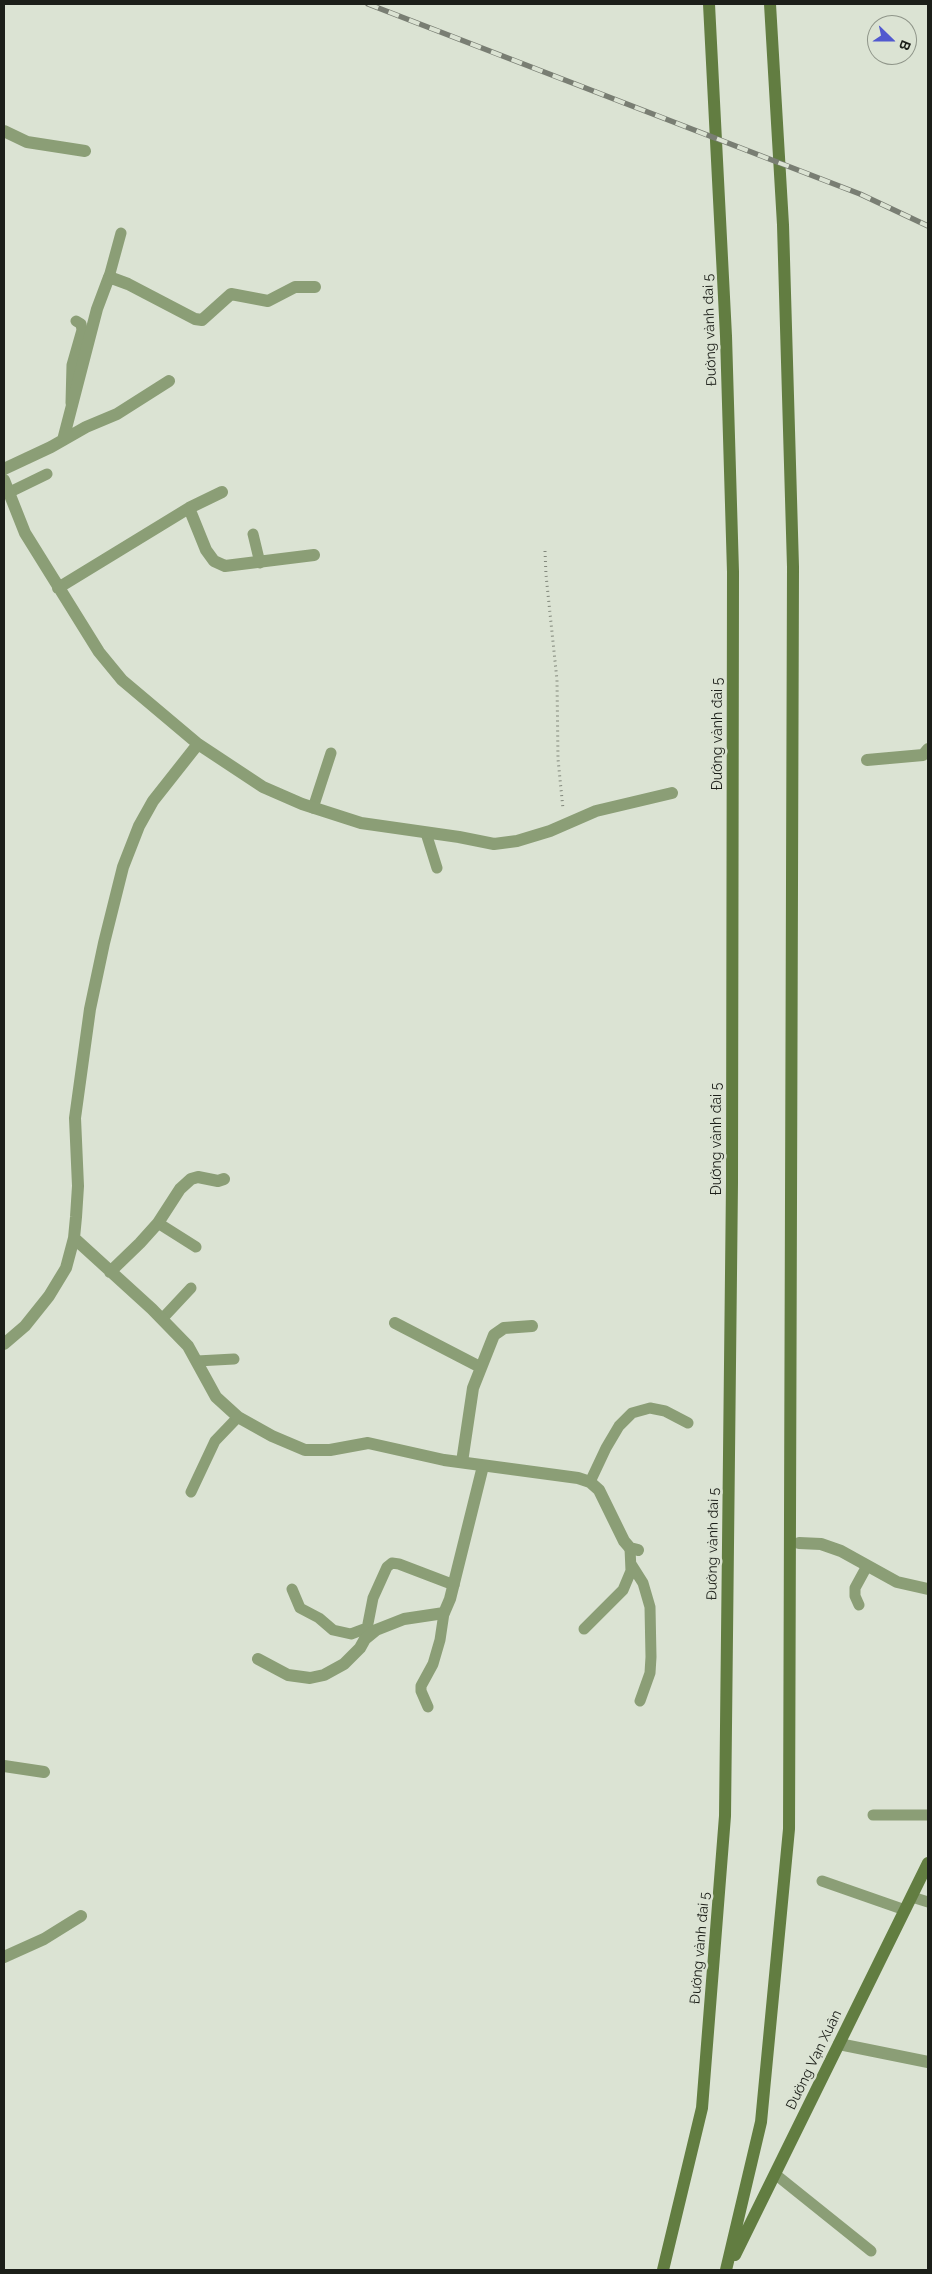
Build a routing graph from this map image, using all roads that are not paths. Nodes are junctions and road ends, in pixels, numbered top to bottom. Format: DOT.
graph roads {
  1 [pos="709,4"];
  2 [pos="770,4"];
  3 [pos="4,131"];
  4 [pos="85,151"];
  5 [pos="121,233"];
  6 [pos="109,277"];
  7 [pos="315,286"];
  8 [pos="76,321"];
  9 [pos="169,381"];
  10 [pos="71,407"];
  11 [pos="63,440"];
  12 [pos="4,469"];
  13 [pos="47,474"];
  14 [pos="4,480"];
  15 [pos="10,492"];
  16 [pos="222,492"];
  17 [pos="189,508"];
  18 [pos="253,534"];
  19 [pos="314,555"];
  20 [pos="260,563"];
  21 [pos="58,588"];
  22 [pos="198,744"];
  23 [pos="928,749"];
  24 [pos="331,753"];
  25 [pos="868,760"];
  26 [pos="672,794"];
  27 [pos="313,808"];
  28 [pos="426,833"];
  29 [pos="437,868"];
  30 [pos="224,1179"];
  31 [pos="158,1223"];
  32 [pos="74,1238"];
  33 [pos="196,1246"];
  34 [pos="110,1272"];
  35 [pos="191,1288"];
  36 [pos="162,1319"];
  37 [pos="395,1323"];
  38 [pos="532,1326"];
  39 [pos="4,1344"];
  40 [pos="234,1359"];
  41 [pos="197,1361"];
  42 [pos="480,1367"];
  43 [pos="238,1418"];
  44 [pos="688,1423"];
  45 [pos="462,1462"];
  46 [pos="483,1466"];
  47 [pos="590,1482"];
  48 [pos="191,1492"];
  49 [pos="799,1542"];
  50 [pos="634,1549"];
  51 [pos="631,1564"];
  52 [pos="867,1566"];
  53 [pos="454,1584"];
  54 [pos="292,1589"];
  55 [pos="928,1589"];
  56 [pos="859,1605"];
  57 [pos="444,1613"];
  58 [pos="584,1629"];
  59 [pos="366,1634"];
  60 [pos="258,1659"];
  61 [pos="640,1701"];
  62 [pos="428,1707"];
  63 [pos="4,1766"];
  64 [pos="44,1772"];
  65 [pos="873,1815"];
  66 [pos="928,1815"];
  67 [pos="928,1863"];
  68 [pos="822,1881"];
  69 [pos="912,1897"];
  70 [pos="928,1902"];
  71 [pos="906,1910"];
  72 [pos="81,1916"];
  73 [pos="4,1957"];
  74 [pos="839,2044"];
  75 [pos="928,2062"];
  76 [pos="774,2174"];
  77 [pos="871,2251"];
  78 [pos="663,2270"];
  79 [pos="726,2270"];
  1 -- 78 [label="main road, Đường vành đai 5"];
  2 -- 79 [label="main road"];
  3 -- 4 [label="street"];
  5 -- 6 [label="lane"];
  6 -- 7 [label="street"];
  6 -- 10 [label="street"];
  8 -- 10 [label="lane"];
  9 -- 11 [label="street"];
  10 -- 11 [label="street"];
  11 -- 12 [label="street"];
  13 -- 15 [label="lane"];
  14 -- 15 [label="street"];
  15 -- 21 [label="street"];
  16 -- 17 [label="street"];
  17 -- 20 [label="street"];
  17 -- 21 [label="street"];
  18 -- 20 [label="lane"];
  19 -- 20 [label="street"];
  21 -- 22 [label="street"];
  22 -- 27 [label="street"];
  22 -- 32 [label="street"];
  23 -- 25 [label="street"];
  24 -- 27 [label="lane"];
  26 -- 28 [label="street"];
  27 -- 28 [label="street"];
  28 -- 29 [label="lane"];
  30 -- 31 [label="street"];
  31 -- 33 [label="lane"];
  31 -- 34 [label="street"];
  32 -- 34 [label="street"];
  32 -- 39 [label="street"];
  34 -- 36 [label="street"];
  35 -- 36 [label="lane"];
  36 -- 41 [label="street"];
  37 -- 42 [label="street"];
  38 -- 42 [label="street"];
  40 -- 41 [label="lane"];
  41 -- 43 [label="street"];
  42 -- 45 [label="street"];
  43 -- 45 [label="street"];
  43 -- 48 [label="lane"];
  44 -- 47 [label="lane"];
  45 -- 46 [label="street"];
  46 -- 47 [label="street"];
  46 -- 53 [label="street"];
  47 -- 50 [label="street"];
  49 -- 52 [label="street"];
  50 -- 51 [label="lane"];
  51 -- 58 [label="lane"];
  51 -- 61 [label="lane"];
  52 -- 55 [label="street"];
  52 -- 56 [label="lane"];
  53 -- 57 [label="street"];
  53 -- 59 [label="lane"];
  54 -- 59 [label="lane"];
  57 -- 59 [label="street"];
  57 -- 62 [label="lane"];
  59 -- 60 [label="street"];
  63 -- 64 [label="street"];
  65 -- 66 [label="lane"];
  67 -- 69 [label="main road, Đường Vạn Xuân"];
  68 -- 71 [label="lane"];
  69 -- 70 [label="lane"];
  69 -- 71 [label="main road, Đường Vạn Xuân"];
  71 -- 74 [label="main road, Đường Vạn Xuân"];
  72 -- 73 [label="street"];
  74 -- 75 [label="street"];
  74 -- 76 [label="main road, Đường Vạn Xuân"];
  76 -- 77 [label="lane"];
  76 -- 79 [label="main road, Đường Vạn Xuân"];
}
